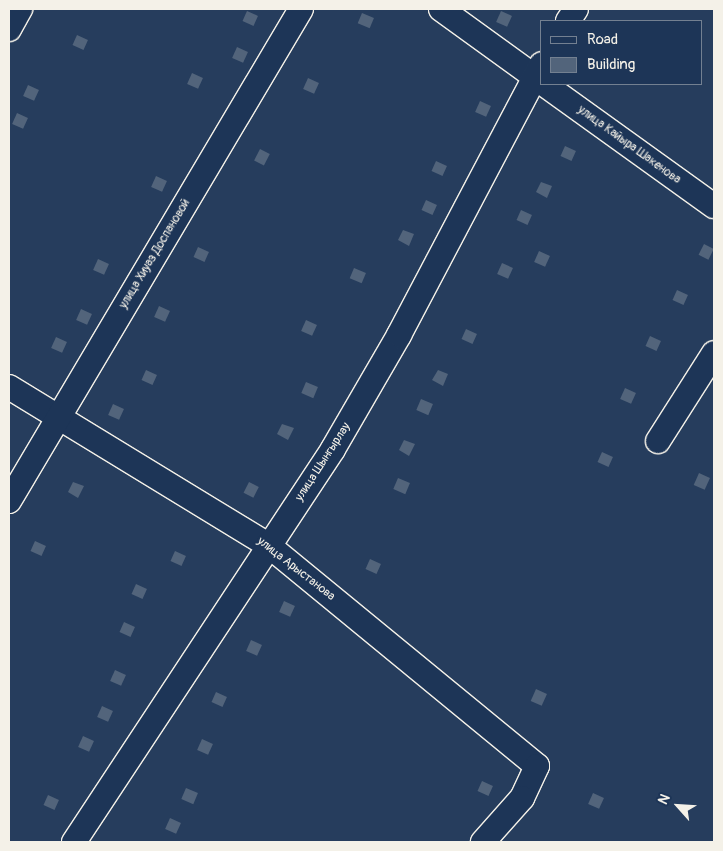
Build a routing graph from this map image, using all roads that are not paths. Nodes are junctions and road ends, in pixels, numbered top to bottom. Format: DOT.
graph roads {
  1 [pos="20,9"];
  2 [pos="301,9"];
  3 [pos="441,9"];
  4 [pos="576,9"];
  5 [pos="569,20"];
  6 [pos="9,29"];
  7 [pos="540,76"];
  8 [pos="552,85"];
  9 [pos="714,206"];
  10 [pos="714,353"];
  11 [pos="9,387"];
  12 [pos="58,416"];
  13 [pos="658,441"];
  14 [pos="9,500"];
  15 [pos="268,545"];
  16 [pos="74,842"];
  17 [pos="483,842"];
  1 -- 6 [label="street"];
  2 -- 12 [label="street, улица Хиуаз Доспановой"];
  3 -- 7 [label="street, улица Кайыра Шакенова"];
  4 -- 5 [label="street"];
  7 -- 15 [label="street, улица Шынгырлау"];
  8 -- 9 [label="street, улица Кайыра Шакенова"];
  10 -- 13 [label="street"];
  11 -- 12 [label="street, улица Арыстанова"];
  12 -- 14 [label="street, улица Хиуаз Доспановой"];
  12 -- 15 [label="street, улица Арыстанова"];
  15 -- 16 [label="street, улица Шынгырлау"];
  15 -- 17 [label="street, улица Арыстанова"];
}
